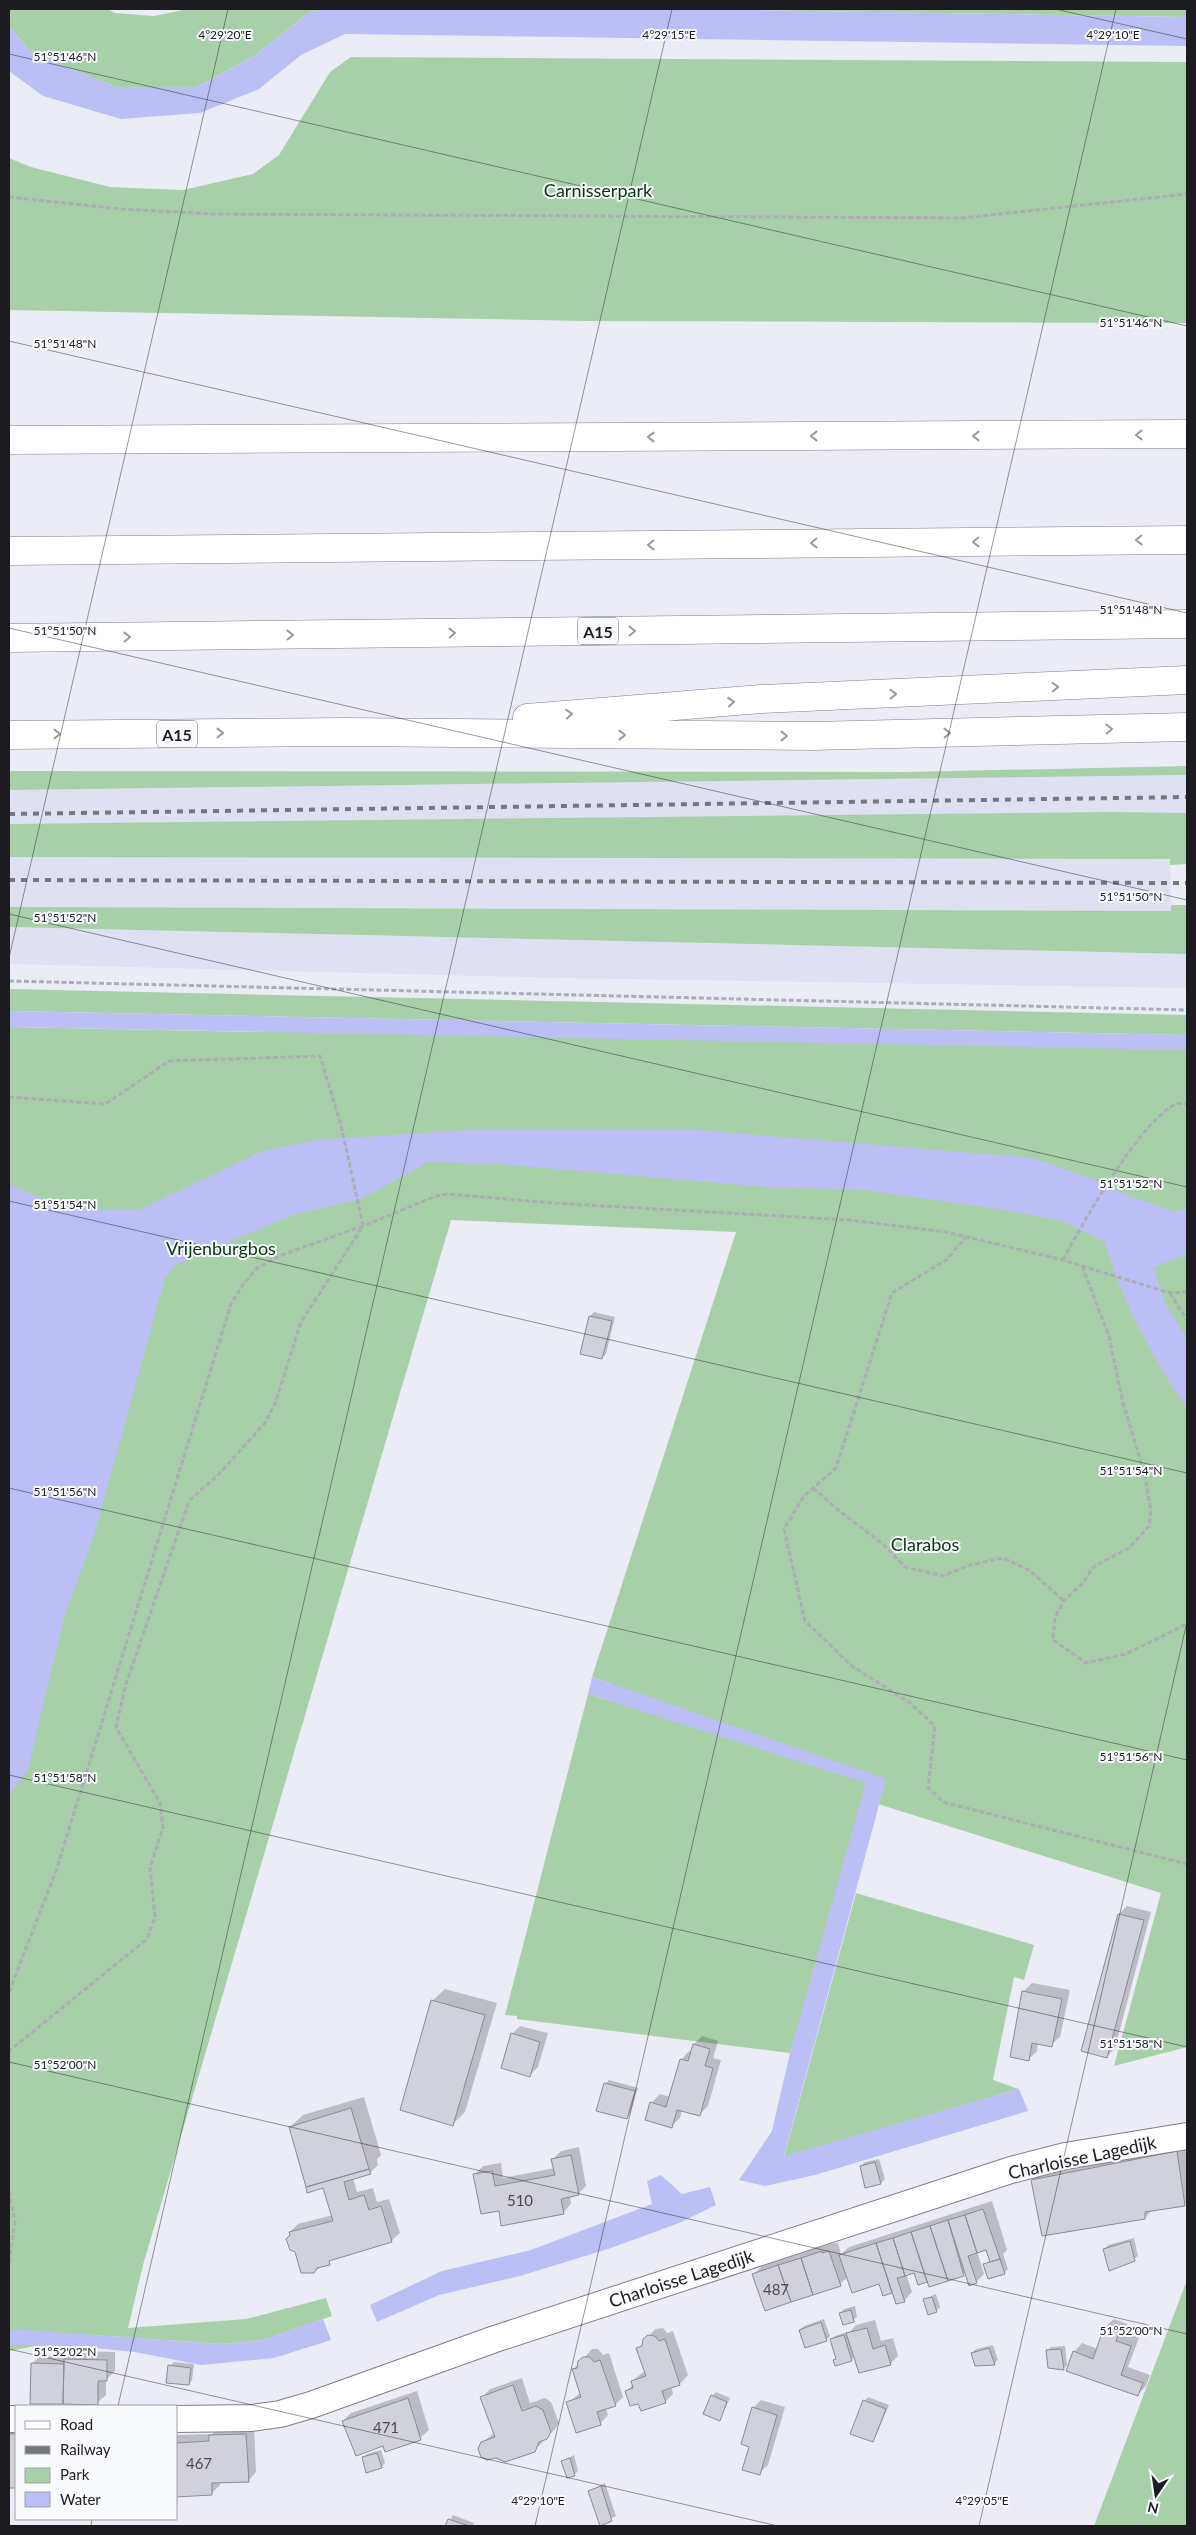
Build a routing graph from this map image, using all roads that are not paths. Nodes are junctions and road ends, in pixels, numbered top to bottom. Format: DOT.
graph roads {
  1 [pos="1187,434"];
  2 [pos="9,440"];
  3 [pos="1187,540"];
  4 [pos="9,551"];
  5 [pos="1187,624"];
  6 [pos="9,638"];
  7 [pos="1187,680"];
  8 [pos="1187,727"];
  9 [pos="346,732"];
  10 [pos="9,735"];
  11 [pos="1187,2136"];
  12 [pos="178,2420"];
  1 -- 2 [label="highway, one-way"];
  3 -- 4 [label="highway, one-way"];
  6 -- 5 [label="highway, A15, one-way"];
  9 -- 7 [label="highway, A15, one-way"];
  9 -- 8 [label="highway, A15, one-way"];
  10 -- 9 [label="highway, A15, one-way"];
  11 -- 12 [label="street, Charloisse Lagedijk"];
}
